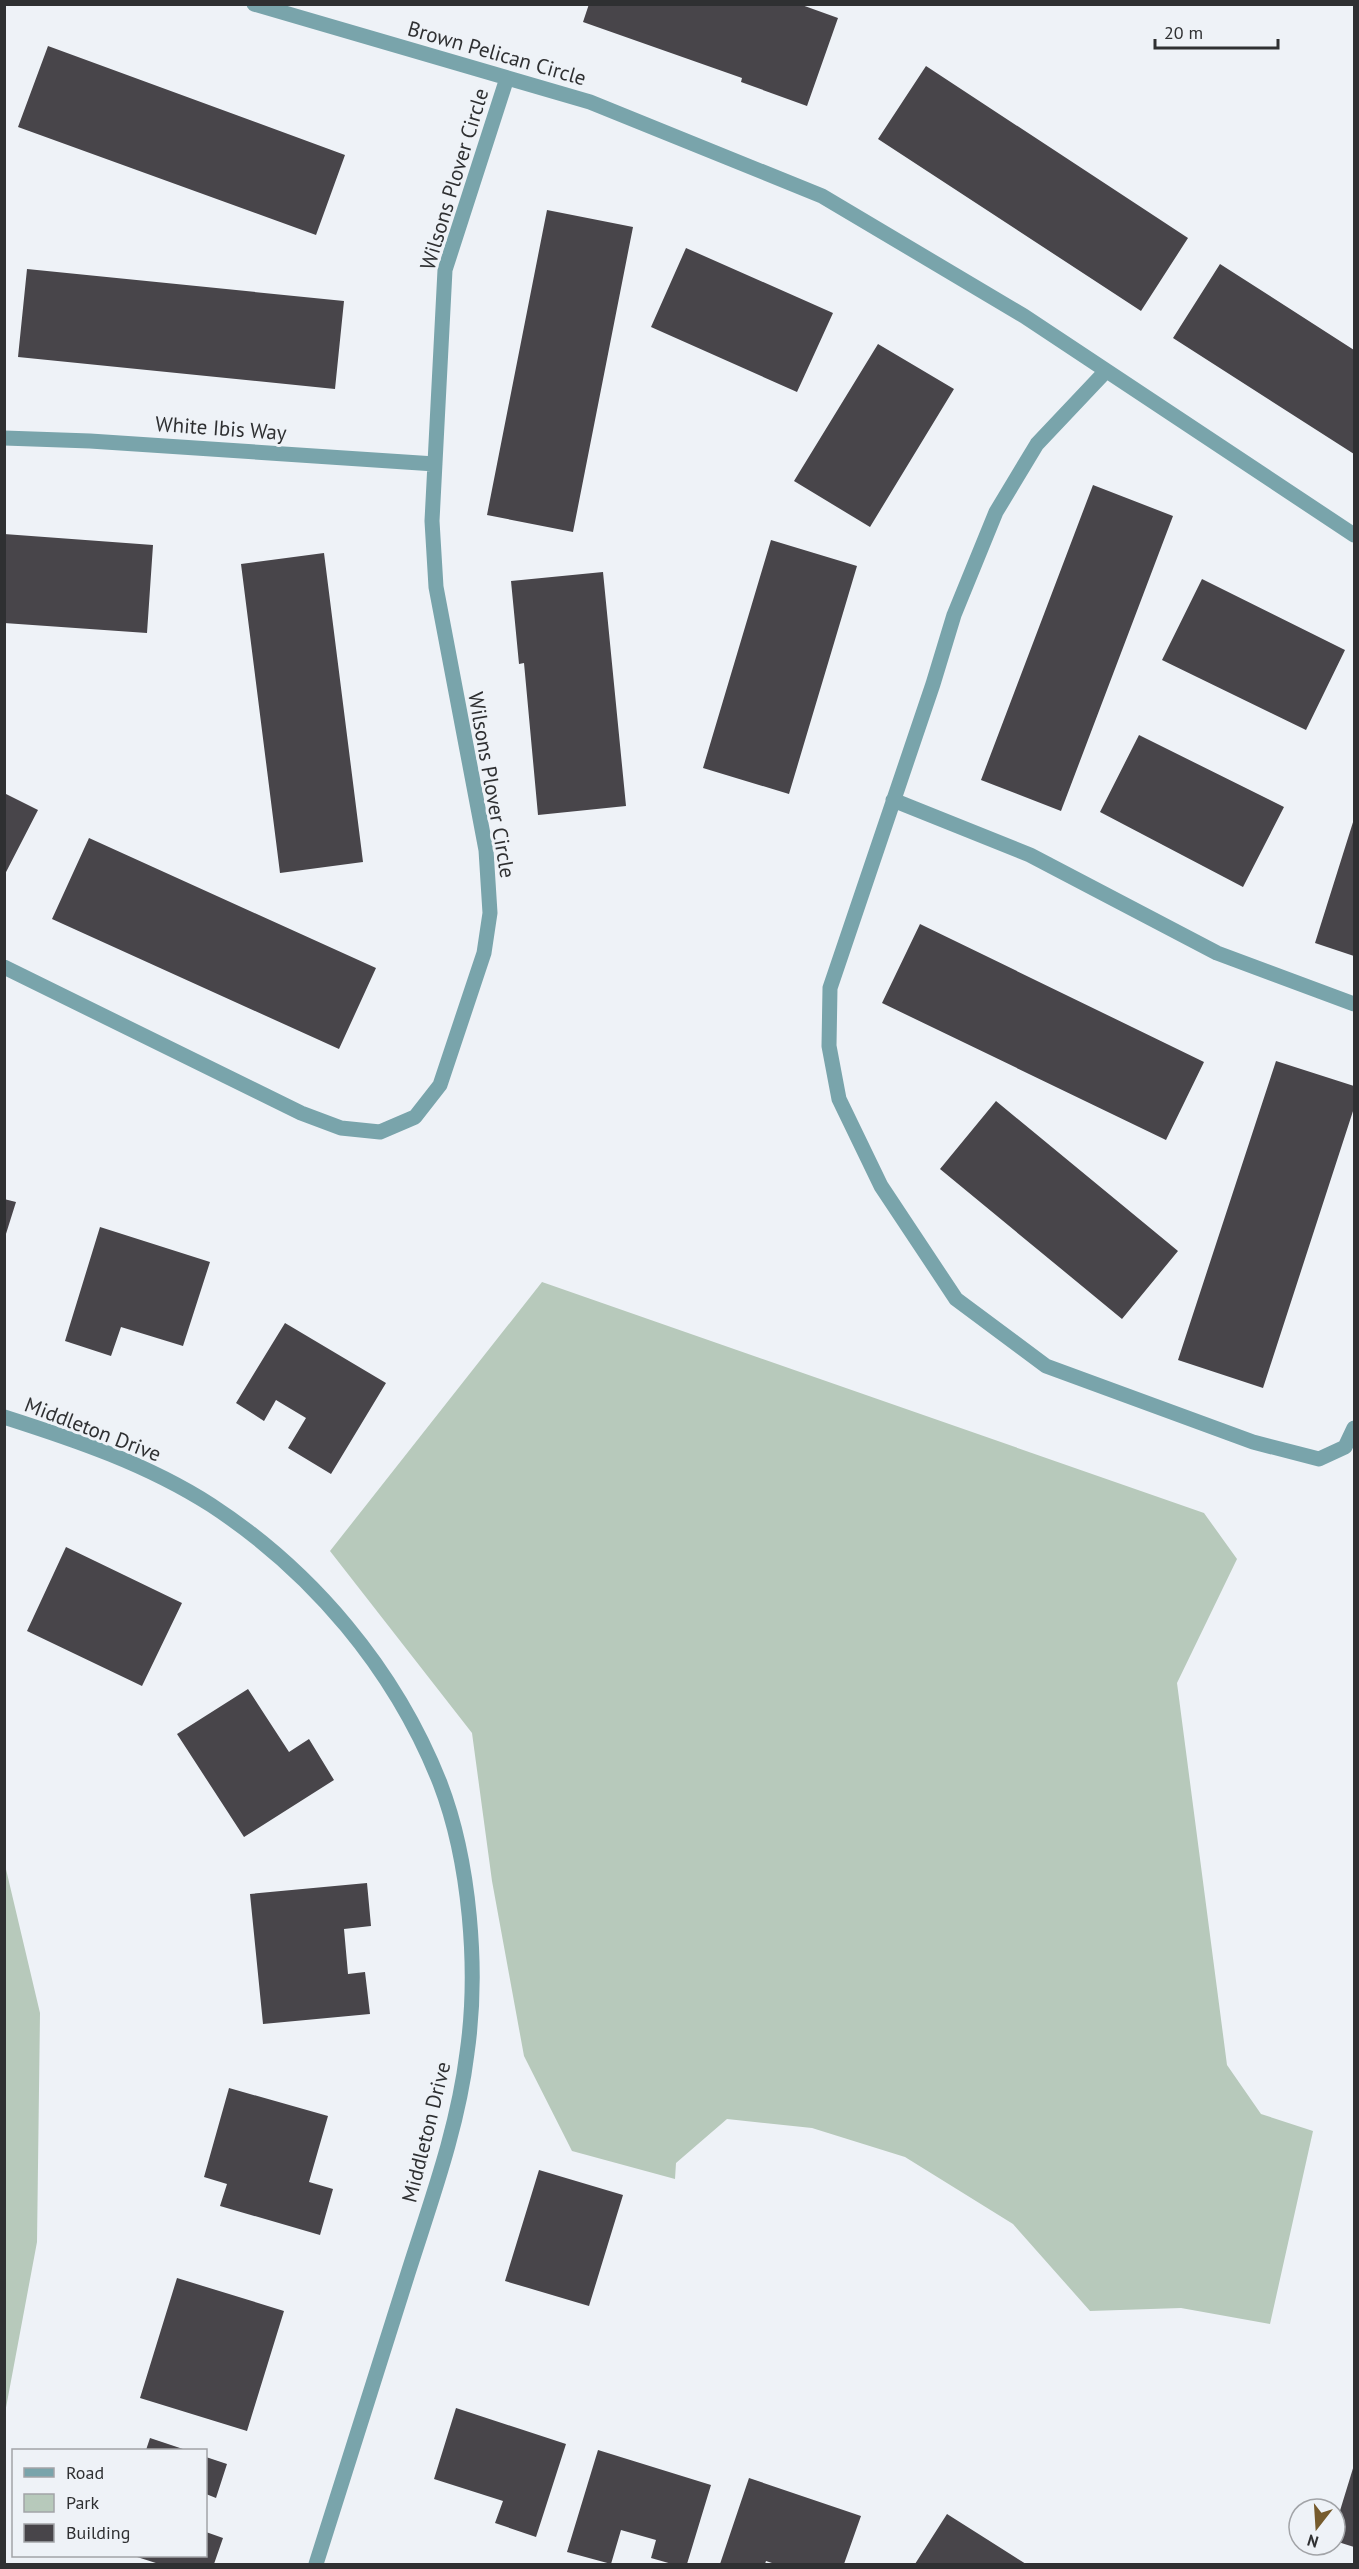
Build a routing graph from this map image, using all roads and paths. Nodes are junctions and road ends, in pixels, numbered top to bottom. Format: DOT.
graph roads {
  1 [pos="254,4"];
  2 [pos="507,78"];
  3 [pos="1106,371"];
  4 [pos="4,438"];
  5 [pos="435,464"];
  6 [pos="1354,535"];
  7 [pos="893,800"];
  8 [pos="4,967"];
  9 [pos="1354,1004"];
  10 [pos="4,1417"];
  11 [pos="1354,1428"];
  12 [pos="316,2565"];
  1 -- 2 [label="street, Brown Pelican Circle"];
  2 -- 3 [label="street, Brown Pelican Circle"];
  2 -- 5 [label="street, Wilsons Plover Circle"];
  3 -- 6 [label="street, Brown Pelican Circle"];
  3 -- 7 [label="street"];
  4 -- 5 [label="street, White Ibis Way"];
  5 -- 8 [label="street, Wilsons Plover Circle"];
  7 -- 9 [label="street"];
  7 -- 11 [label="street"];
  10 -- 12 [label="street, Middleton Drive"];
}
